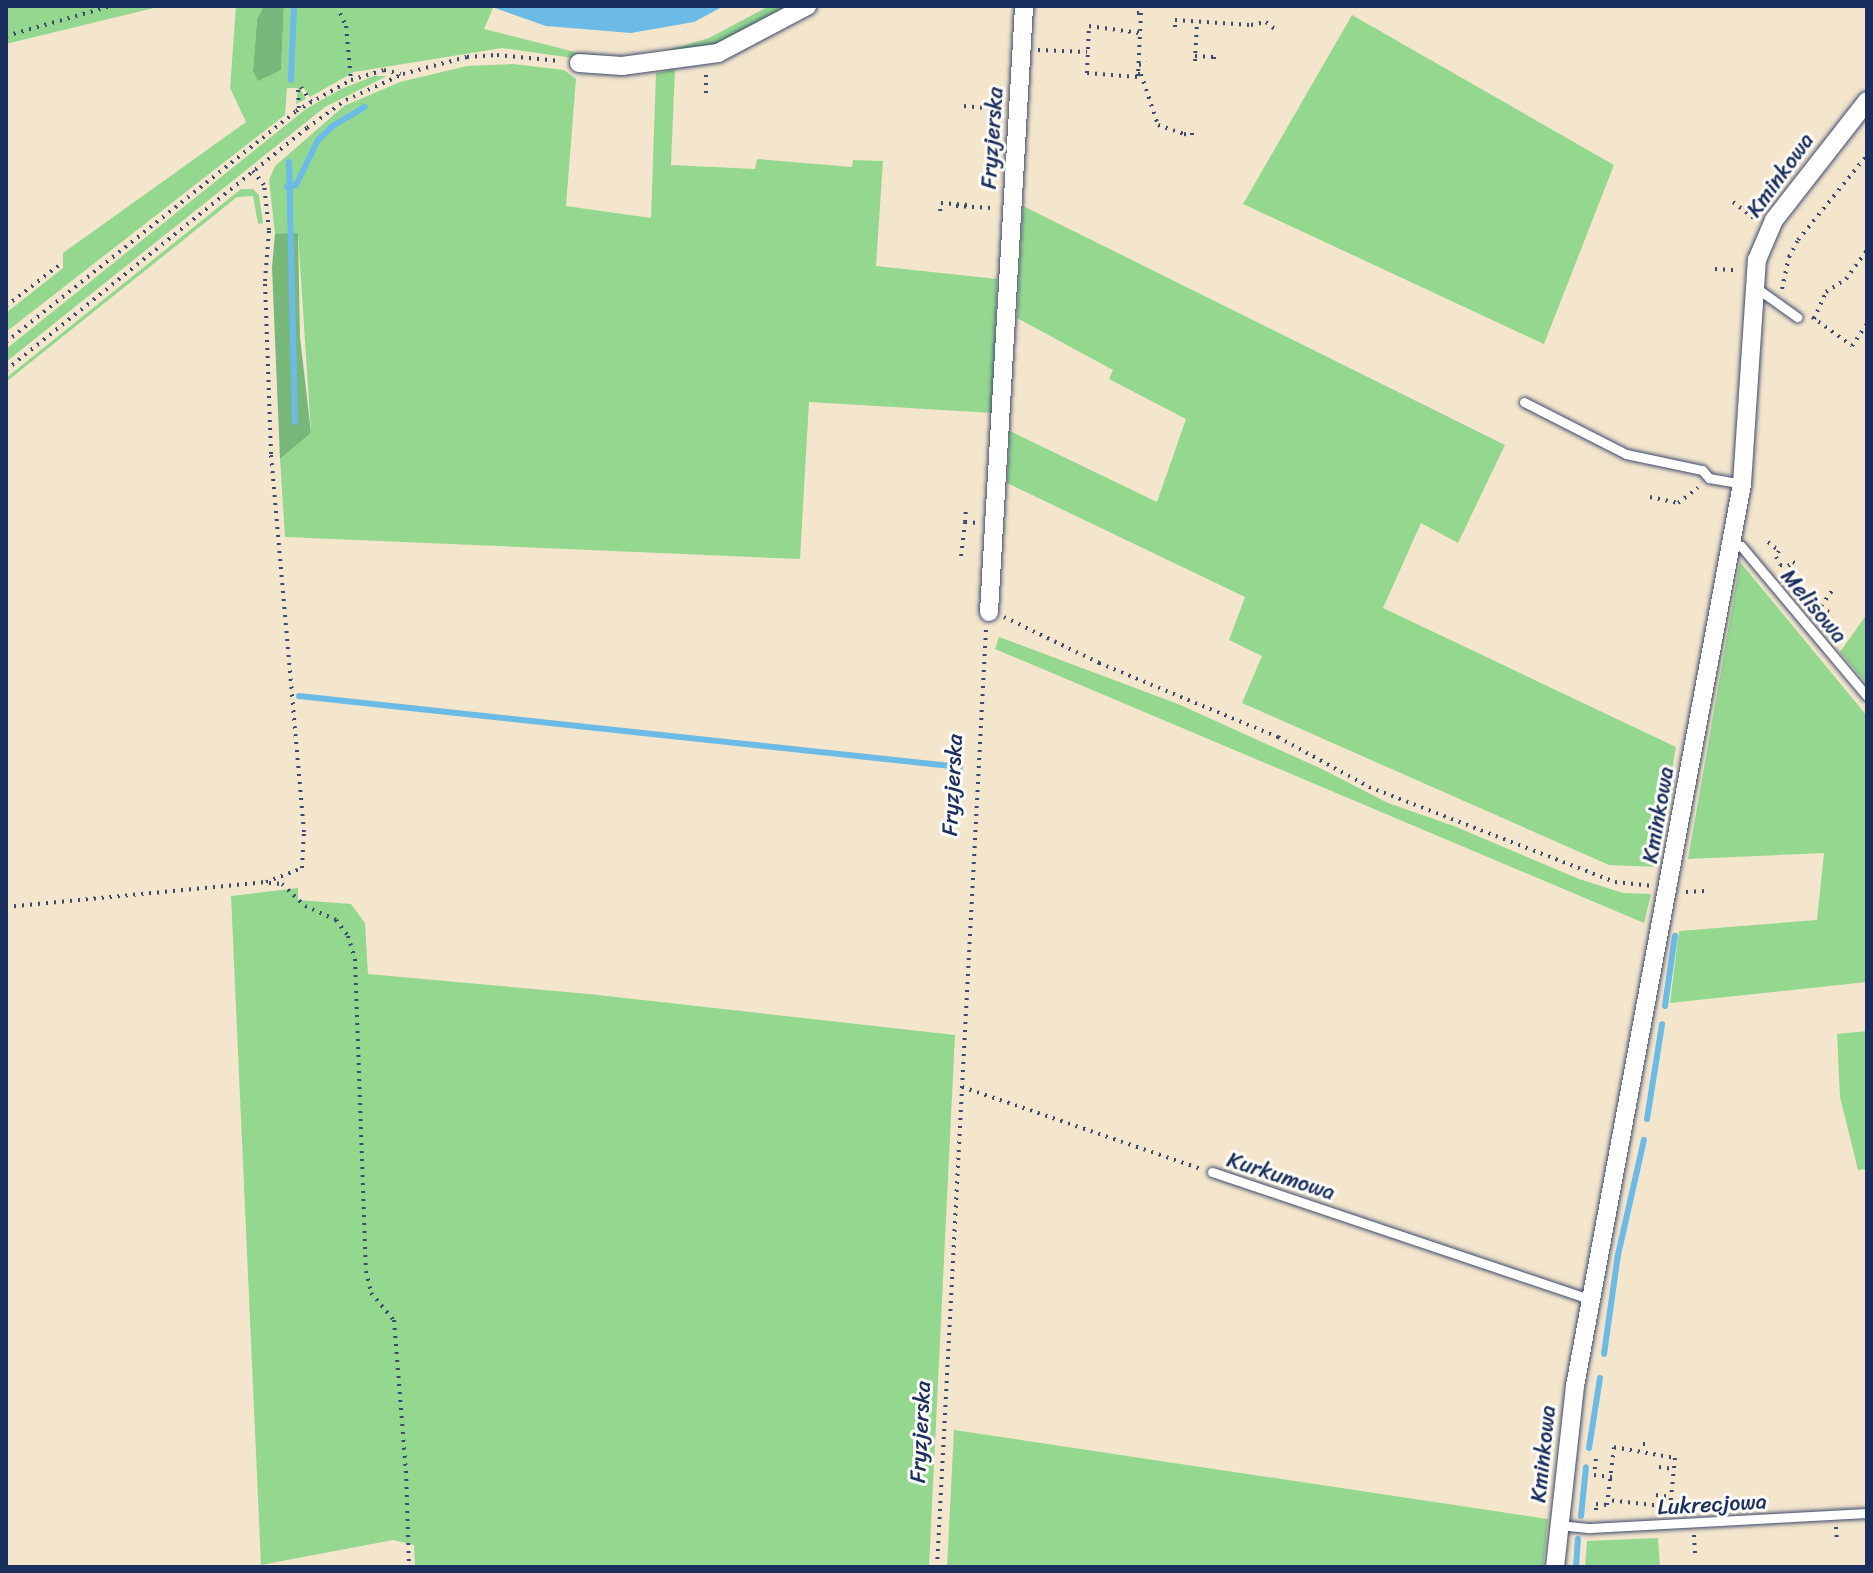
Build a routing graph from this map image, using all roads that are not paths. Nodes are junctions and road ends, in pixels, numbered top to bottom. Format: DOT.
graph roads {
  1 [pos="807,6"];
  2 [pos="1024,6"];
  3 [pos="579,63"];
  4 [pos="1867,101"];
  5 [pos="1755,287"];
  6 [pos="1800,314"];
  7 [pos="1524,402"];
  8 [pos="1740,489"];
  9 [pos="1731,543"];
  10 [pos="989,612"];
  11 [pos="1867,696"];
  12 [pos="1212,1172"];
  13 [pos="1590,1299"];
  14 [pos="1867,1513"];
  15 [pos="1559,1525"];
  16 [pos="1555,1567"];
  1 -- 3 [label="street"];
  2 -- 10 [label="street, Fryzjerska"];
  4 -- 5 [label="street, Kminkowa"];
  5 -- 6 [label="lane"];
  5 -- 8 [label="street, Kminkowa"];
  7 -- 8 [label="lane"];
  8 -- 9 [label="street, Kminkowa"];
  9 -- 11 [label="lane, Melisowa"];
  9 -- 13 [label="street, Kminkowa"];
  12 -- 13 [label="lane, Kurkumowa"];
  13 -- 15 [label="street, Kminkowa"];
  14 -- 15 [label="lane, Lukrecjowa"];
  15 -- 16 [label="street, Kminkowa"];
}
